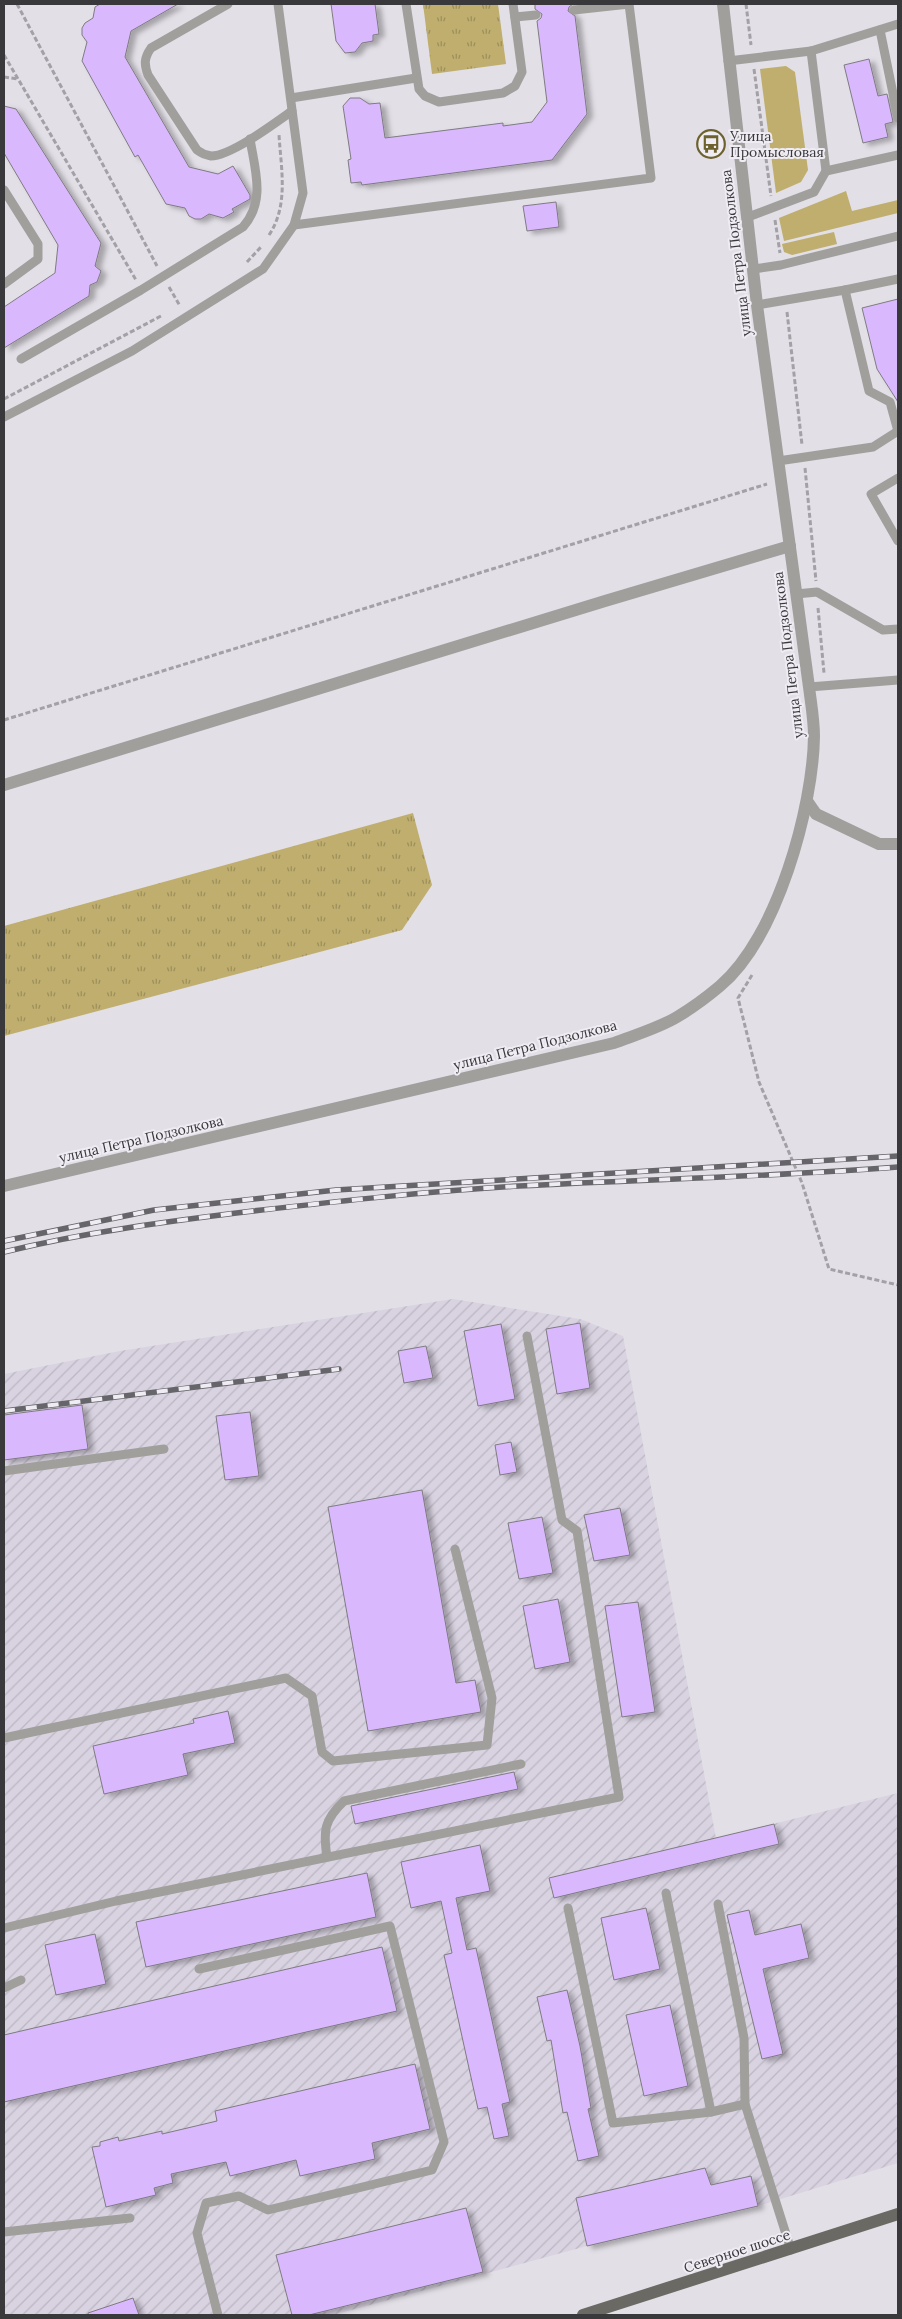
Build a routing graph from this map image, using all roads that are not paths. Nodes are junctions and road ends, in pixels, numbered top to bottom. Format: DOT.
graph roads {
  1 [pos="228,4"];
  2 [pos="278,4"];
  3 [pos="406,4"];
  4 [pos="513,4"];
  5 [pos="629,4"];
  6 [pos="723,4"];
  7 [pos="574,10"];
  8 [pos="536,15"];
  9 [pos="515,18"];
  10 [pos="898,24"];
  11 [pos="880,30"];
  12 [pos="811,51"];
  13 [pos="728,61"];
  14 [pos="416,78"];
  15 [pos="290,98"];
  16 [pos="292,111"];
  17 [pos="898,118"];
  18 [pos="250,139"];
  19 [pos="898,155"];
  20 [pos="826,171"];
  21 [pos="4,190"];
  22 [pos="748,217"];
  23 [pos="294,225"];
  24 [pos="898,236"];
  25 [pos="754,269"];
  26 [pos="898,279"];
  27 [pos="4,284"];
  28 [pos="845,290"];
  29 [pos="757,305"];
  30 [pos="20,358"];
  31 [pos="4,417"];
  32 [pos="898,431"];
  33 [pos="778,461"];
  34 [pos="898,478"];
  35 [pos="898,540"];
  36 [pos="790,546"];
  37 [pos="796,594"];
  38 [pos="898,628"];
  39 [pos="898,680"];
  40 [pos="809,687"];
  41 [pos="4,785"];
  42 [pos="807,801"];
  43 [pos="898,844"];
  44 [pos="4,1186"];
  45 [pos="527,1336"];
  46 [pos="164,1449"];
  47 [pos="4,1471"];
  48 [pos="455,1549"];
  49 [pos="4,1738"];
  50 [pos="521,1764"];
  51 [pos="327,1857"];
  52 [pos="666,1893"];
  53 [pos="718,1904"];
  54 [pos="568,1908"];
  55 [pos="4,1928"];
  56 [pos="199,1969"];
  57 [pos="22,1980"];
  58 [pos="4,1988"];
  59 [pos="744,2104"];
  60 [pos="711,2112"];
  61 [pos="898,2214"];
  62 [pos="130,2218"];
  63 [pos="4,2232"];
  64 [pos="791,2250"];
  65 [pos="218,2315"];
  66 [pos="583,2315"];
  1 -- 18 [label="lane"];
  2 -- 15 [label="lane"];
  3 -- 14 [label="lane"];
  4 -- 9 [label="lane"];
  5 -- 7 [label="lane"];
  5 -- 23 [label="lane"];
  6 -- 13 [label="street, улица Петра Подзолкова"];
  8 -- 9 [label="lane"];
  9 -- 14 [label="lane"];
  10 -- 11 [label="lane"];
  11 -- 12 [label="lane"];
  11 -- 17 [label="lane"];
  12 -- 13 [label="lane"];
  12 -- 20 [label="lane"];
  13 -- 22 [label="street, улица Петра Подзолкова"];
  14 -- 15 [label="lane"];
  15 -- 16 [label="lane"];
  16 -- 18 [label="lane"];
  16 -- 23 [label="lane"];
  18 -- 30 [label="lane"];
  19 -- 20 [label="lane"];
  20 -- 22 [label="lane"];
  21 -- 27 [label="lane"];
  22 -- 25 [label="street, улица Петра Подзолкова"];
  23 -- 31 [label="lane"];
  24 -- 25 [label="lane"];
  25 -- 29 [label="street, улица Петра Подзолкова"];
  26 -- 28 [label="lane"];
  28 -- 29 [label="lane"];
  28 -- 32 [label="lane"];
  29 -- 33 [label="street, улица Петра Подзолкова"];
  32 -- 33 [label="lane"];
  33 -- 36 [label="street, улица Петра Подзолкова"];
  34 -- 35 [label="lane"];
  36 -- 37 [label="street, улица Петра Подзолкова"];
  36 -- 41 [label="street"];
  37 -- 38 [label="lane"];
  37 -- 40 [label="street, улица Петра Подзолкова"];
  39 -- 40 [label="lane"];
  40 -- 42 [label="street, улица Петра Подзолкова"];
  42 -- 43 [label="street"];
  42 -- 44 [label="street, улица Петра Подзолкова"];
  45 -- 51 [label="lane"];
  46 -- 47 [label="lane"];
  48 -- 49 [label="lane"];
  50 -- 51 [label="lane"];
  51 -- 55 [label="lane"];
  52 -- 60 [label="lane"];
  53 -- 59 [label="lane"];
  54 -- 60 [label="lane"];
  56 -- 65 [label="lane"];
  57 -- 58 [label="lane"];
  59 -- 60 [label="lane"];
  59 -- 64 [label="lane"];
  61 -- 64 [label="main road, Северное шоссе"];
  62 -- 63 [label="lane"];
  64 -- 66 [label="main road, Северное шоссе"];
}
